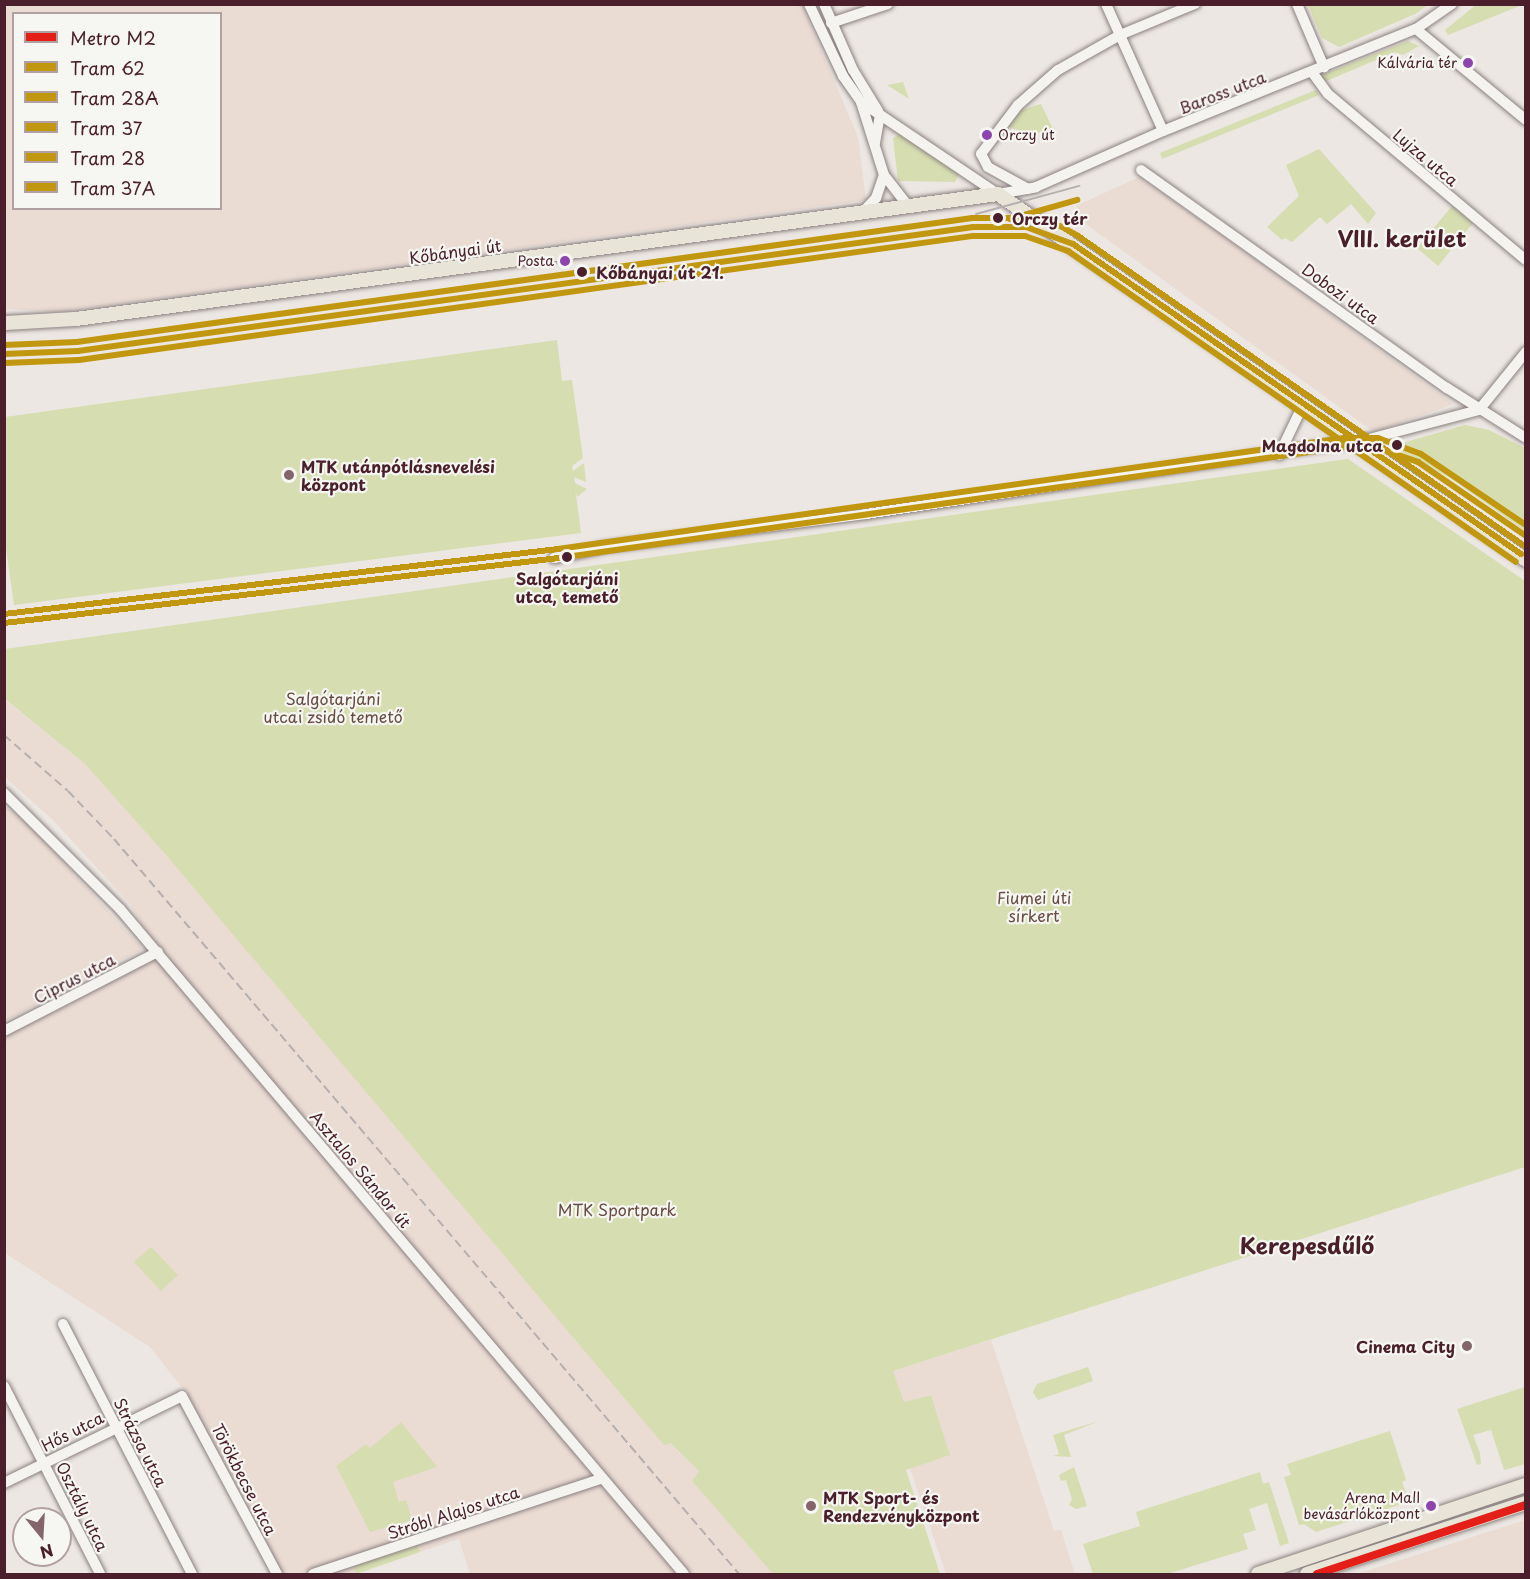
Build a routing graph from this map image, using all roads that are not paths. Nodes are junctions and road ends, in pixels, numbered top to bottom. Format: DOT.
graph roads {
  1 [pos="809,4"];
  2 [pos="824,4"];
  3 [pos="888,4"];
  4 [pos="1106,4"];
  5 [pos="1196,4"];
  6 [pos="1297,4"];
  7 [pos="1452,4"];
  8 [pos="831,23"];
  9 [pos="1416,29"];
  10 [pos="1120,35"];
  11 [pos="1324,67"];
  12 [pos="1312,72"];
  13 [pos="861,102"];
  14 [pos="880,114"];
  15 [pos="1526,120"];
  16 [pos="869,128"];
  17 [pos="1163,131"];
  18 [pos="875,144"];
  19 [pos="1141,170"];
  20 [pos="884,175"];
  21 [pos="1028,189"];
  22 [pos="998,194"];
  23 [pos="969,198"];
  24 [pos="909,207"];
  25 [pos="862,213"];
  26 [pos="1038,224"];
  27 [pos="1526,260"];
  28 [pos="4,323"];
  29 [pos="1526,352"];
  30 [pos="1302,407"];
  31 [pos="1479,410"];
  32 [pos="1526,438"];
  33 [pos="1353,442"];
  34 [pos="1279,455"];
  35 [pos="554,558"];
  36 [pos="1526,560"];
  37 [pos="4,793"];
  38 [pos="158,952"];
  39 [pos="4,1031"];
  40 [pos="63,1324"];
  41 [pos="4,1386"];
  42 [pos="186,1398"];
  43 [pos="116,1426"];
  44 [pos="45,1462"];
  45 [pos="603,1478"];
  46 [pos="4,1483"];
  47 [pos="1526,1485"];
  48 [pos="1526,1503"];
  49 [pos="100,1575"];
  50 [pos="192,1575"];
  51 [pos="277,1575"];
  52 [pos="313,1575"];
  53 [pos="684,1575"];
  54 [pos="1258,1575"];
  55 [pos="1307,1575"];
  1 -- 13 [label="street"];
  2 -- 8 [label="street"];
  3 -- 8 [label="street"];
  4 -- 10 [label="street"];
  5 -- 10 [label="street"];
  6 -- 11 [label="street"];
  7 -- 9 [label="street, Baross utca"];
  8 -- 14 [label="street"];
  9 -- 11 [label="street, Baross utca"];
  9 -- 15 [label="street"];
  10 -- 17 [label="street"];
  10 -- 21 [label="street"];
  11 -- 12 [label="street, Baross utca"];
  12 -- 17 [label="street, Baross utca"];
  12 -- 27 [label="street, Lujza utca"];
  13 -- 14 [label="street"];
  13 -- 16 [label="street"];
  14 -- 16 [label="street"];
  14 -- 18 [label="street"];
  14 -- 22 [label="street"];
  16 -- 18 [label="street"];
  17 -- 21 [label="street, Baross utca"];
  18 -- 20 [label="street"];
  19 -- 31 [label="street, Dobozi utca"];
  20 -- 24 [label="street"];
  20 -- 25 [label="street"];
  21 -- 22 [label="street, Baross utca"];
  22 -- 23 [label="main road"];
  22 -- 26 [label="main road"];
  23 -- 24 [label="main road"];
  23 -- 26 [label="main road"];
  24 -- 25 [label="main road, Kőbányai út"];
  25 -- 28 [label="main road, Kőbányai út"];
  26 -- 30 [label="main road"];
  29 -- 31 [label="street"];
  30 -- 33 [label="main road"];
  30 -- 34 [label="street"];
  31 -- 32 [label="street, Dobozi utca"];
  31 -- 33 [label="street"];
  33 -- 34 [label="street"];
  33 -- 36 [label="main road"];
  34 -- 35 [label="street"];
  37 -- 38 [label="street, Asztalos Sándor út"];
  38 -- 39 [label="street, Ciprus utca"];
  38 -- 45 [label="street, Asztalos Sándor út"];
  40 -- 43 [label="street, Strázsa utca"];
  41 -- 44 [label="street, Osztály utca"];
  42 -- 43 [label="street, Hős utca"];
  42 -- 51 [label="street, Törökbecse utca"];
  43 -- 44 [label="street, Hős utca"];
  43 -- 50 [label="street, Strázsa utca"];
  44 -- 46 [label="street, Hős utca"];
  44 -- 49 [label="street, Osztály utca"];
  45 -- 52 [label="street, Stróbl Alajos utca"];
  45 -- 53 [label="street, Asztalos Sándor út"];
  47 -- 54 [label="main road"];
  48 -- 55 [label="main road"];
}
